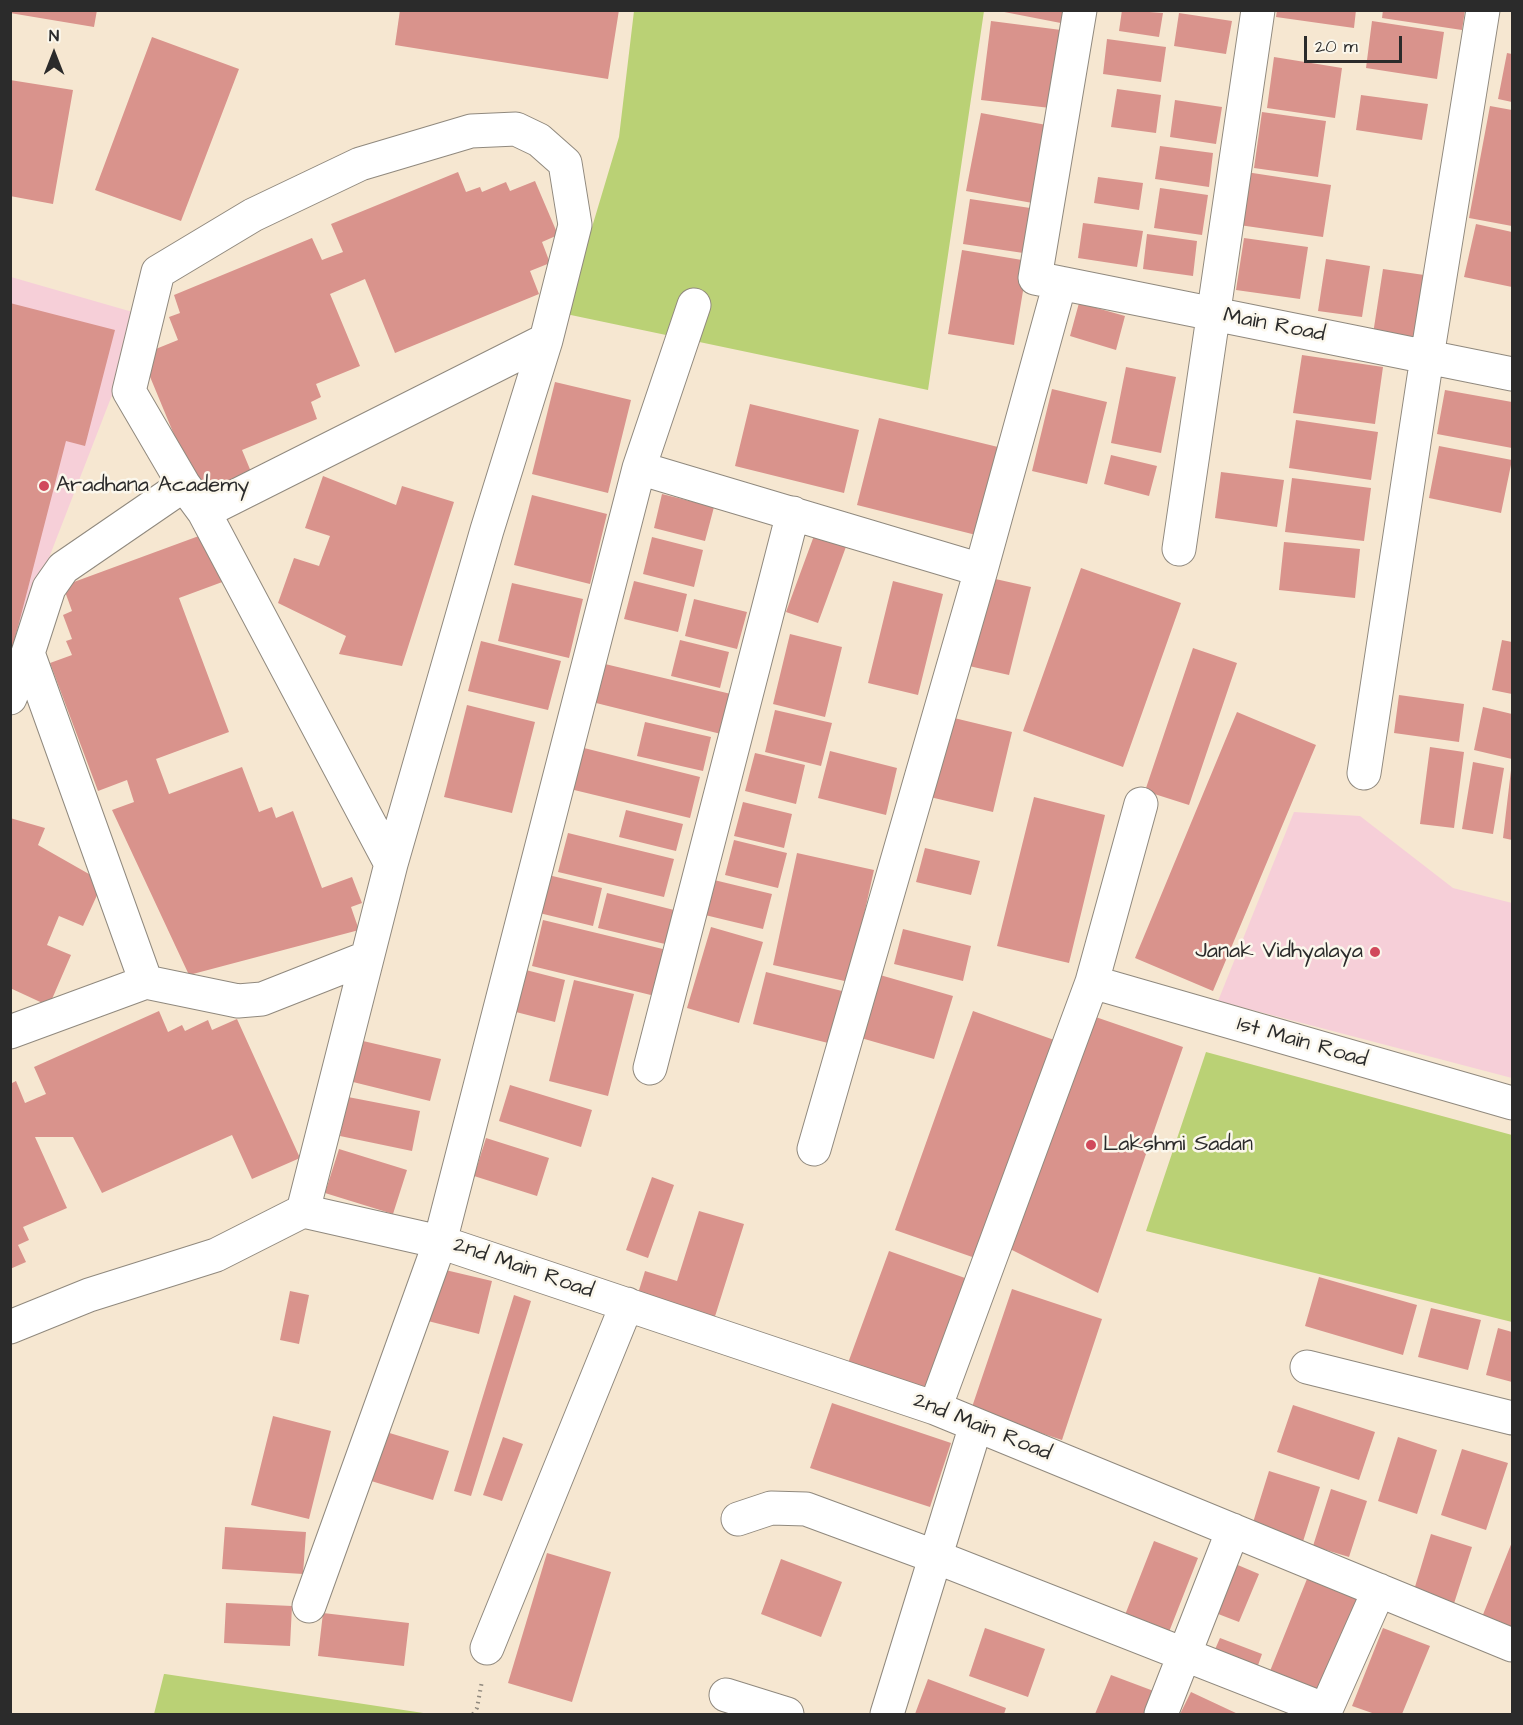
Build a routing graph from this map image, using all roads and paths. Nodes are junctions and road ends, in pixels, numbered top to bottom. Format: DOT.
graph roads {
  1 [pos="1080,10"];
  2 [pos="1258,10"];
  3 [pos="1483,10"];
  4 [pos="1048,280"];
  5 [pos="694,306"];
  6 [pos="1215,314"];
  7 [pos="546,340"];
  8 [pos="1427,357"];
  9 [pos="1512,375"];
  10 [pos="639,468"];
  11 [pos="184,485"];
  12 [pos="204,513"];
  13 [pos="793,513"];
  14 [pos="1179,549"];
  15 [pos="981,570"];
  16 [pos="28,653"];
  17 [pos="10,698"];
  18 [pos="1364,773"];
  19 [pos="1141,804"];
  20 [pos="391,864"];
  21 [pos="366,958"];
  22 [pos="146,982"];
  23 [pos="1092,982"];
  24 [pos="10,1032"];
  25 [pos="650,1068"];
  26 [pos="1512,1103"];
  27 [pos="814,1149"];
  28 [pos="303,1211"];
  29 [pos="440,1242"];
  30 [pos="627,1304"];
  31 [pos="10,1327"];
  32 [pos="1307,1366"];
  33 [pos="935,1408"];
  34 [pos="1512,1418"];
  35 [pos="976,1425"];
  36 [pos="738,1519"];
  37 [pos="1233,1530"];
  38 [pos="936,1557"];
  39 [pos="1379,1590"];
  40 [pos="309,1606"];
  41 [pos="1512,1645"];
  42 [pos="488,1648"];
  43 [pos="1184,1654"];
  44 [pos="726,1695"];
  45 [pos="1325,1712"];
  46 [pos="787,1714"];
  47 [pos="887,1714"];
  48 [pos="1161,1714"];
  1 -- 4 [label="street"];
  2 -- 6 [label="street"];
  3 -- 8 [label="street"];
  4 -- 6 [label="street, Main Road"];
  4 -- 15 [label="street"];
  5 -- 10 [label="street"];
  6 -- 8 [label="street, Main Road"];
  6 -- 14 [label="street"];
  7 -- 11 [label="street"];
  7 -- 12 [label="street"];
  7 -- 20 [label="street"];
  8 -- 9 [label="street, Main Road"];
  8 -- 18 [label="street"];
  10 -- 13 [label="street"];
  10 -- 29 [label="street"];
  11 -- 12 [label="street"];
  11 -- 16 [label="street"];
  12 -- 20 [label="street"];
  13 -- 15 [label="street"];
  13 -- 25 [label="street"];
  15 -- 27 [label="street"];
  16 -- 17 [label="street"];
  16 -- 22 [label="street"];
  19 -- 23 [label="street"];
  20 -- 21 [label="street"];
  21 -- 22 [label="street"];
  21 -- 28 [label="street"];
  22 -- 24 [label="street"];
  23 -- 26 [label="street, 1st Main Road"];
  23 -- 33 [label="street"];
  28 -- 29 [label="street, 2nd Main Road"];
  28 -- 31 [label="street"];
  29 -- 30 [label="street, 2nd Main Road"];
  29 -- 40 [label="street"];
  30 -- 33 [label="street, 2nd Main Road"];
  30 -- 42 [label="street"];
  32 -- 34 [label="street"];
  33 -- 35 [label="street, 2nd Main Road"];
  35 -- 37 [label="street, 2nd Main Road"];
  35 -- 38 [label="street"];
  36 -- 38 [label="street"];
  37 -- 39 [label="street, 2nd Main Road"];
  37 -- 43 [label="street"];
  38 -- 43 [label="street"];
  38 -- 47 [label="street"];
  39 -- 41 [label="street, 2nd Main Road"];
  39 -- 45 [label="street"];
  43 -- 45 [label="street"];
  43 -- 48 [label="street"];
  44 -- 46 [label="street"];
}
